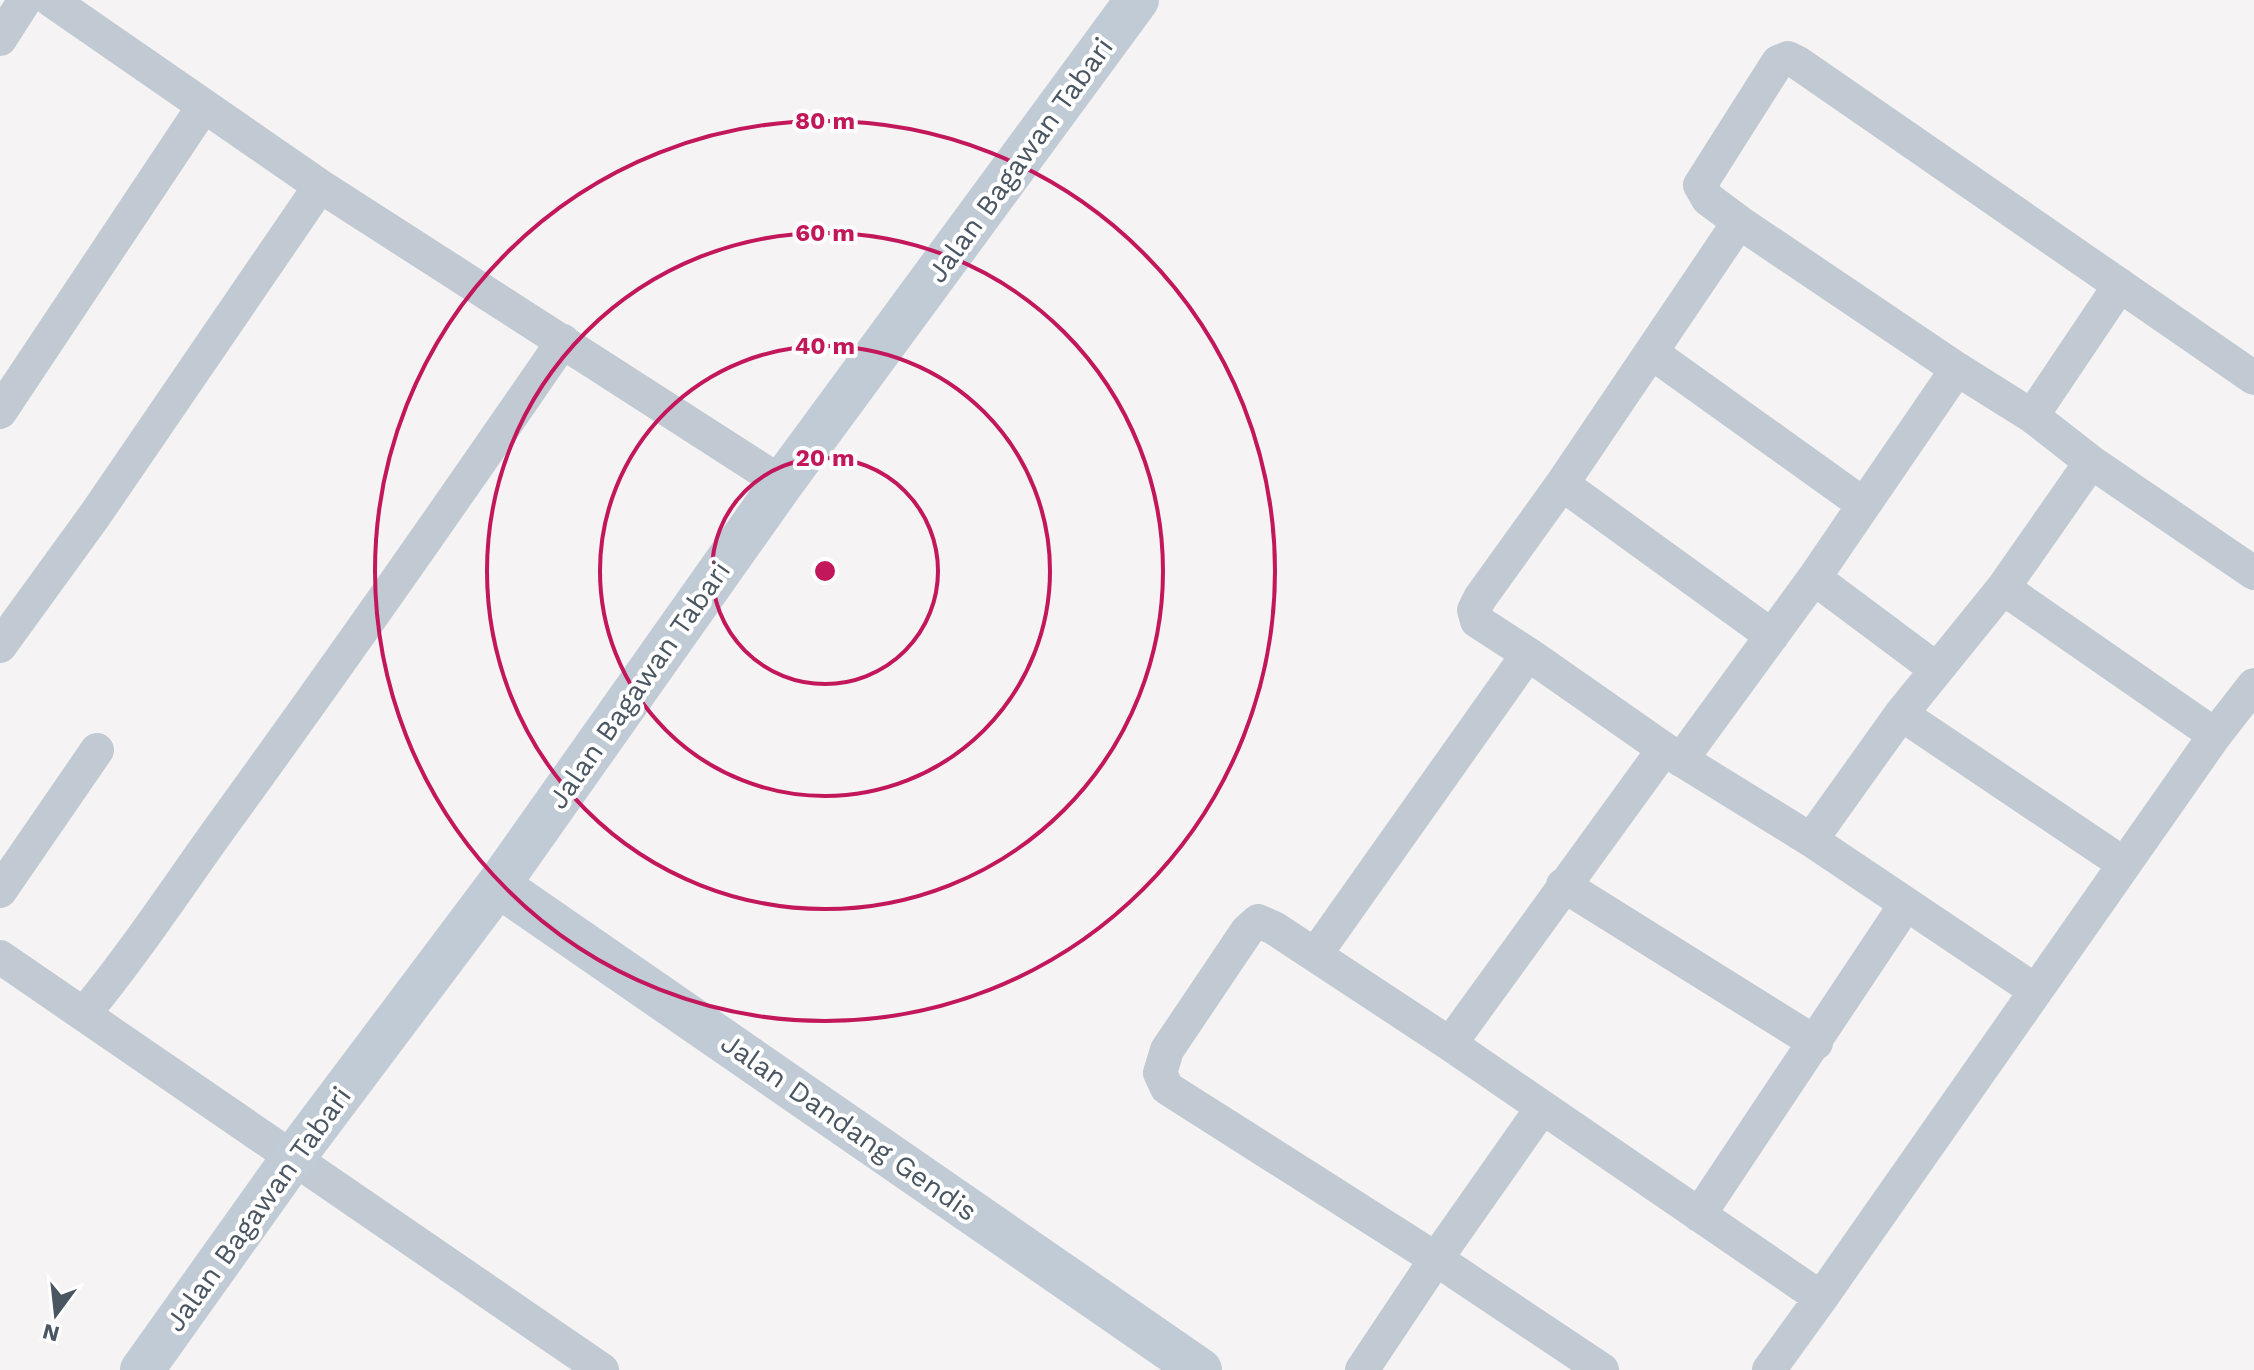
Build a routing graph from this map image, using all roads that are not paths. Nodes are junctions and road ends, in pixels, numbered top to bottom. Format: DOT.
graph roads {
  1 [pos="25,0"];
  2 [pos="51,0"];
  3 [pos="1137,0"];
  4 [pos="0,39"];
  5 [pos="203,107"];
  6 [pos="320,186"];
  7 [pos="1739,222"];
  8 [pos="2120,285"];
  9 [pos="563,341"];
  10 [pos="1652,353"];
  11 [pos="1957,369"];
  12 [pos="2254,378"];
  13 [pos="0,412"];
  14 [pos="2032,416"];
  15 [pos="2091,462"];
  16 [pos="782,483"];
  17 [pos="1562,484"];
  18 [pos="1863,504"];
  19 [pos="2254,573"];
  20 [pos="1814,578"];
  21 [pos="2003,588"];
  22 [pos="1772,636"];
  23 [pos="0,646"];
  24 [pos="1528,654"];
  25 [pos="1936,669"];
  26 [pos="2254,685"];
  27 [pos="1901,714"];
  28 [pos="2215,735"];
  29 [pos="97,750"];
  30 [pos="1672,754"];
  31 [pos="1811,840"];
  32 [pos="2124,864"];
  33 [pos="498,885"];
  34 [pos="1563,885"];
  35 [pos="0,891"];
  36 [pos="1906,904"];
  37 [pos="1315,955"];
  38 [pos="0,957"];
  39 [pos="2036,991"];
  40 [pos="84,1014"];
  41 [pos="1816,1043"];
  42 [pos="1450,1044"];
  43 [pos="1542,1108"];
  44 [pos="293,1158"];
  45 [pos="1699,1215"];
  46 [pos="1436,1259"];
  47 [pos="1821,1298"];
  48 [pos="142,1370"];
  49 [pos="602,1370"];
  50 [pos="1200,1370"];
  51 [pos="1362,1370"];
  52 [pos="1602,1370"];
  53 [pos="1769,1370"];
  1 -- 4 [label="street"];
  2 -- 5 [label="street"];
  3 -- 16 [label="street, Jalan Bagawan Tabari"];
  5 -- 6 [label="street"];
  5 -- 13 [label="street"];
  6 -- 9 [label="street"];
  6 -- 23 [label="street"];
  7 -- 8 [label="street"];
  7 -- 10 [label="street"];
  7 -- 11 [label="street"];
  8 -- 12 [label="street"];
  8 -- 14 [label="street"];
  9 -- 16 [label="street"];
  9 -- 40 [label="street"];
  10 -- 17 [label="street"];
  10 -- 18 [label="street"];
  11 -- 14 [label="street"];
  11 -- 18 [label="street"];
  14 -- 15 [label="street"];
  15 -- 19 [label="street"];
  15 -- 21 [label="street"];
  16 -- 33 [label="street, Jalan Bagawan Tabari"];
  17 -- 22 [label="street"];
  17 -- 24 [label="street"];
  18 -- 20 [label="street"];
  20 -- 22 [label="street"];
  20 -- 25 [label="street"];
  21 -- 25 [label="street"];
  21 -- 28 [label="street"];
  22 -- 30 [label="street"];
  24 -- 30 [label="street"];
  24 -- 37 [label="street"];
  25 -- 27 [label="street"];
  26 -- 28 [label="street"];
  27 -- 31 [label="street"];
  27 -- 32 [label="street"];
  28 -- 32 [label="street"];
  29 -- 35 [label="street"];
  30 -- 31 [label="street"];
  30 -- 34 [label="street"];
  31 -- 36 [label="street"];
  32 -- 39 [label="street"];
  33 -- 44 [label="street, Jalan Bagawan Tabari"];
  33 -- 50 [label="street, Jalan Dandang Gendis"];
  34 -- 41 [label="street"];
  34 -- 42 [label="street"];
  36 -- 39 [label="street"];
  36 -- 41 [label="street"];
  37 -- 42 [label="street"];
  37 -- 46 [label="street"];
  38 -- 40 [label="street"];
  39 -- 47 [label="street"];
  40 -- 44 [label="street"];
  41 -- 45 [label="street"];
  42 -- 43 [label="street"];
  43 -- 45 [label="street"];
  43 -- 46 [label="street"];
  44 -- 48 [label="street, Jalan Bagawan Tabari"];
  44 -- 49 [label="street"];
  45 -- 47 [label="street"];
  46 -- 51 [label="street"];
  46 -- 52 [label="street"];
  47 -- 53 [label="street"];
}
